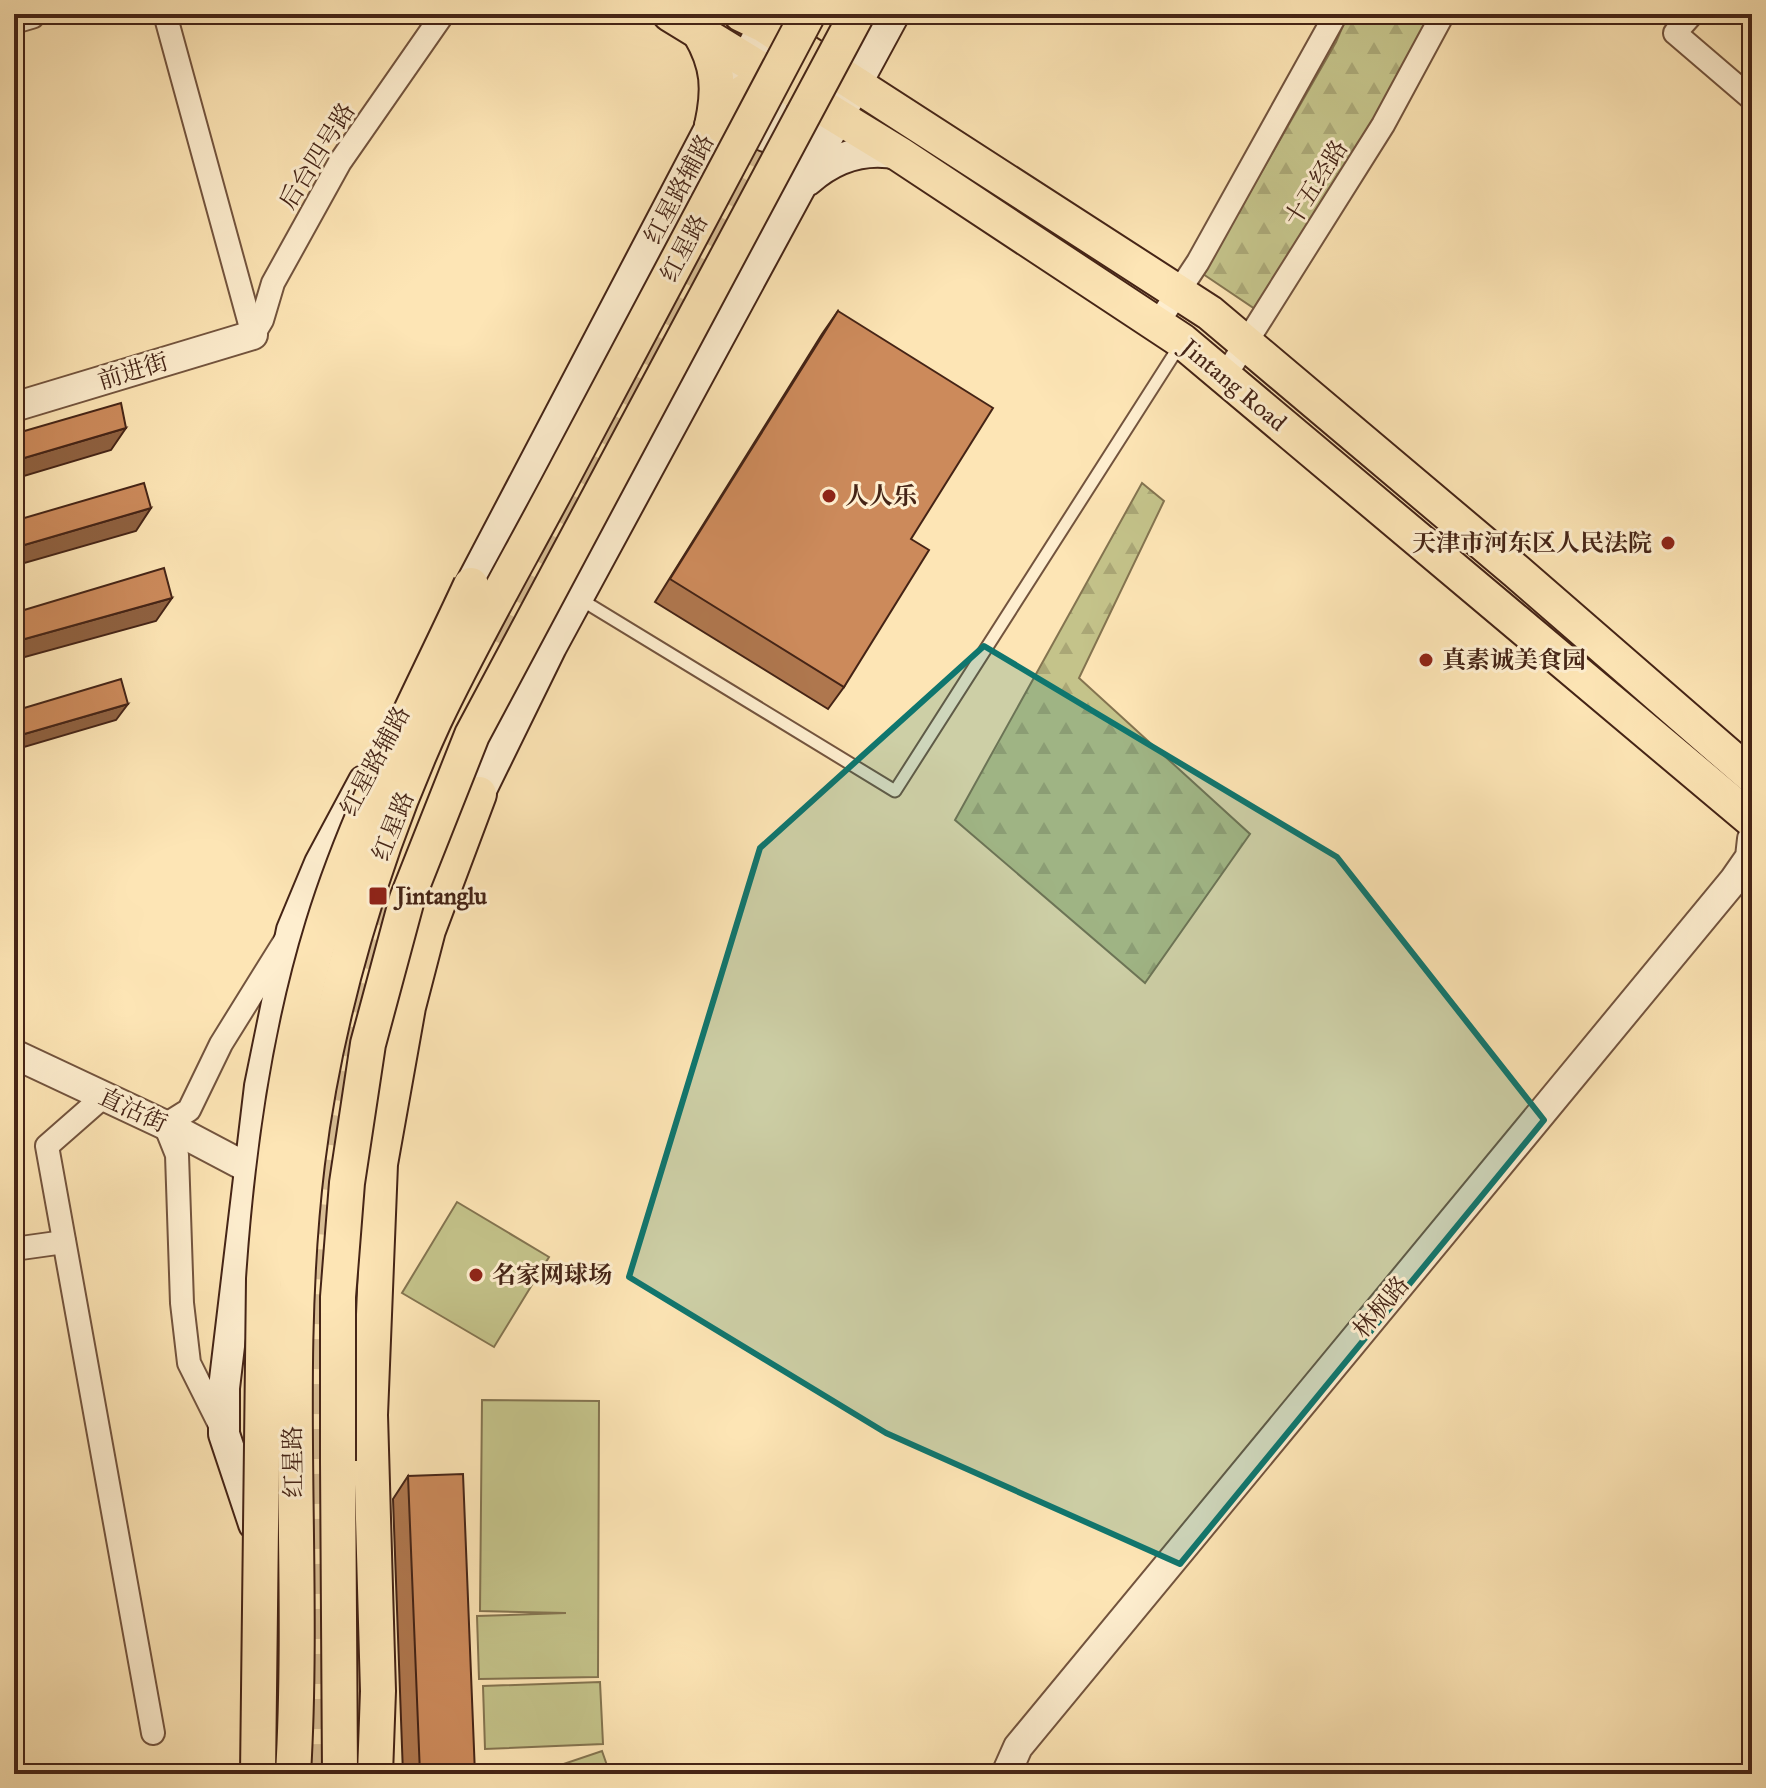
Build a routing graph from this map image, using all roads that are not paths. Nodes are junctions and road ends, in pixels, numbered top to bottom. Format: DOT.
graph roads {
  1 [pos="31,14"];
  2 [pos="165,14"];
  3 [pos="443,14"];
  4 [pos="670,14"];
  5 [pos="731,14"];
  6 [pos="808,14"];
  7 [pos="857,14"];
  8 [pos="894,14"];
  9 [pos="1336,14"];
  10 [pos="1443,14"];
  11 [pos="1692,14"];
  12 [pos="14,19"];
  13 [pos="756,30"];
  14 [pos="700,33"];
  15 [pos="775,78"];
  16 [pos="849,99"];
  17 [pos="1752,99"];
  18 [pos="712,126"];
  19 [pos="765,136"];
  20 [pos="899,154"];
  21 [pos="799,191"];
  22 [pos="1177,292"];
  23 [pos="1170,333"];
  24 [pos="253,335"];
  25 [pos="1247,342"];
  26 [pos="1225,376"];
  27 [pos="14,407"];
  28 [pos="489,552"];
  29 [pos="540,569"];
  30 [pos="471,585"];
  31 [pos="577,597"];
  32 [pos="551,647"];
  33 [pos="1752,776"];
  34 [pos="479,794"];
  35 [pos="1752,820"];
  36 [pos="1752,839"];
  37 [pos="292,930"];
  38 [pos="14,1054"];
  39 [pos="104,1096"];
  40 [pos="165,1125"];
  41 [pos="250,1169"];
  42 [pos="64,1242"];
  43 [pos="14,1249"];
  44 [pos="224,1434"];
  45 [pos="254,1524"];
  46 [pos="153,1733"];
  47 [pos="258,1774"];
  48 [pos="293,1774"];
  49 [pos="340,1774"];
  50 [pos="375,1774"];
  51 [pos="1006,1774"];
  1 -- 12 [label="street"];
  2 -- 24 [label="street"];
  3 -- 24 [label="street, 后台四号路"];
  4 -- 14 [label="main road, Jintang Road"];
  5 -- 13 [label="main road"];
  6 -- 48 [label="main road, 红星路, bridge"];
  7 -- 49 [label="main road, 红星路, bridge"];
  8 -- 16 [label="main road"];
  9 -- 22 [label="street"];
  10 -- 25 [label="street, 十五经路"];
  11 -- 17 [label="street"];
  13 -- 14 [label="main road, Jintang Road"];
  13 -- 15 [label="main road, Jintang Road"];
  13 -- 16 [label="main road, Jintang Road"];
  13 -- 18 [label="main road, 红星路辅路"];
  14 -- 18 [label="main road"];
  15 -- 16 [label="main road, Jintang Road"];
  15 -- 18 [label="main road"];
  15 -- 19 [label="main road"];
  16 -- 20 [label="main road, Jintang Road"];
  16 -- 21 [label="main road"];
  16 -- 22 [label="main road, Jintang Road"];
  18 -- 28 [label="main road, 红星路辅路"];
  20 -- 21 [label="main road"];
  20 -- 23 [label="main road, Jintang Road"];
  21 -- 31 [label="main road"];
  22 -- 23 [label="street"];
  22 -- 25 [label="main road, Jintang Road"];
  23 -- 26 [label="main road, Jintang Road"];
  23 -- 31 [label="lane"];
  24 -- 27 [label="street, 前进街"];
  25 -- 26 [label="street, 十五经路"];
  25 -- 33 [label="main road, Jintang Road"];
  26 -- 35 [label="main road, Jintang Road"];
  28 -- 29 [label="lane"];
  28 -- 30 [label="main road, 红星路辅路"];
  29 -- 31 [label="lane"];
  29 -- 32 [label="main road"];
  30 -- 37 [label="main road, 红星路辅路"];
  30 -- 47 [label="main road, bridge"];
  31 -- 32 [label="main road"];
  32 -- 34 [label="main road"];
  34 -- 50 [label="main road"];
  36 -- 51 [label="street, 林枫路"];
  37 -- 40 [label="street"];
  37 -- 41 [label="main road, 红星路辅路"];
  38 -- 39 [label="street, 直沽街"];
  39 -- 40 [label="street, 直沽街"];
  39 -- 42 [label="street"];
  40 -- 41 [label="street, 直沽街"];
  40 -- 44 [label="street"];
  41 -- 44 [label="main road, 红星路辅路"];
  42 -- 43 [label="street"];
  42 -- 46 [label="street"];
  44 -- 45 [label="main road, 红星路辅路"];
}
